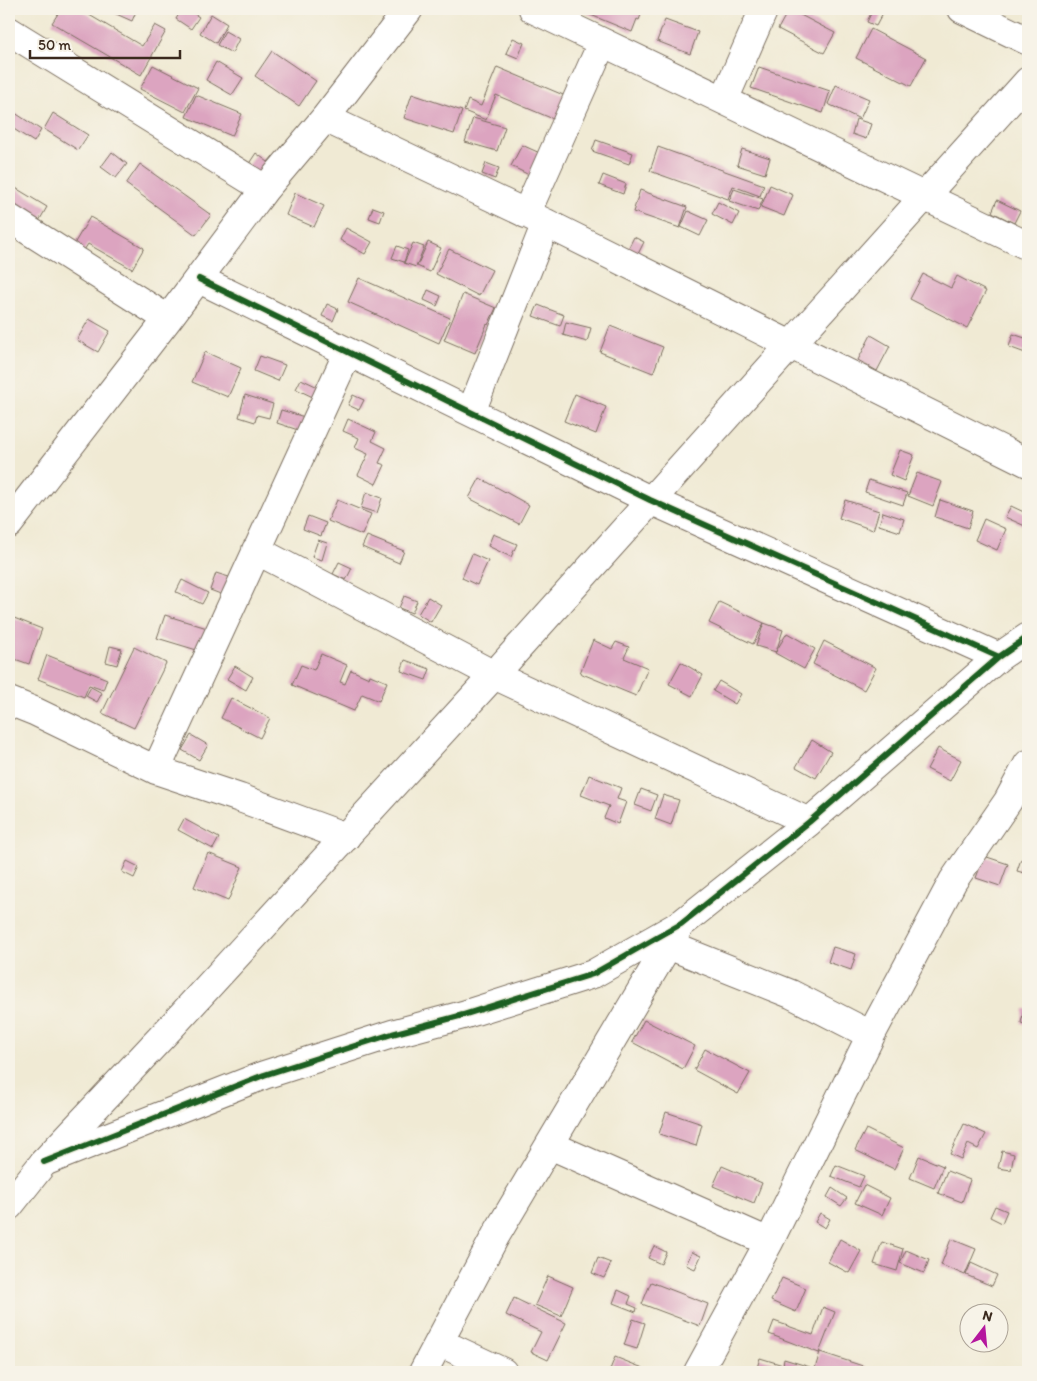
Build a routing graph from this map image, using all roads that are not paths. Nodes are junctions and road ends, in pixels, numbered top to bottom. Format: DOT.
graph roads {
  1 [pos="409,9"];
  2 [pos="533,9"];
  3 [pos="764,9"];
  4 [pos="962,9"];
  5 [pos="9,31"];
  6 [pos="1028,41"];
  7 [pos="602,43"];
  8 [pos="1028,81"];
  9 [pos="724,100"];
  10 [pos="325,118"];
  11 [pos="265,189"];
  12 [pos="923,197"];
  13 [pos="9,218"];
  14 [pos="536,218"];
  15 [pos="1028,246"];
  16 [pos="199,279"];
  17 [pos="168,320"];
  18 [pos="791,344"];
  19 [pos="348,352"];
  20 [pos="471,412"];
  21 [pos="1028,463"];
  22 [pos="650,500"];
  23 [pos="9,523"];
  24 [pos="256,550"];
  25 [pos="1028,637"];
  26 [pos="999,657"];
  27 [pos="494,675"];
  28 [pos="9,701"];
  29 [pos="1028,764"];
  30 [pos="156,770"];
  31 [pos="809,822"];
  32 [pos="346,837"];
  33 [pos="674,934"];
  34 [pos="871,1035"];
  35 [pos="550,1145"];
  36 [pos="44,1162"];
  37 [pos="9,1206"];
  38 [pos="769,1242"];
  39 [pos="439,1342"];
  40 [pos="423,1372"];
  41 [pos="503,1372"];
  42 [pos="698,1372"];
  1 -- 10 [label="street"];
  2 -- 7 [label="street"];
  3 -- 9 [label="street"];
  4 -- 6 [label="street"];
  5 -- 11 [label="street"];
  7 -- 9 [label="street"];
  7 -- 14 [label="street"];
  8 -- 12 [label="street"];
  9 -- 12 [label="street"];
  10 -- 11 [label="street"];
  10 -- 14 [label="street"];
  11 -- 16 [label="street"];
  12 -- 15 [label="street"];
  12 -- 18 [label="street"];
  13 -- 17 [label="street"];
  14 -- 18 [label="street"];
  14 -- 20 [label="street"];
  16 -- 17 [label="street"];
  16 -- 19 [label="street"];
  17 -- 23 [label="street"];
  18 -- 21 [label="street"];
  18 -- 22 [label="street"];
  19 -- 20 [label="street"];
  19 -- 24 [label="street"];
  20 -- 22 [label="street"];
  22 -- 26 [label="street"];
  22 -- 27 [label="street"];
  24 -- 27 [label="street"];
  24 -- 30 [label="street"];
  25 -- 26 [label="street"];
  26 -- 31 [label="street"];
  27 -- 31 [label="street"];
  27 -- 32 [label="street"];
  28 -- 30 [label="street"];
  29 -- 34 [label="street"];
  30 -- 32 [label="street"];
  31 -- 33 [label="street"];
  32 -- 36 [label="street"];
  33 -- 34 [label="street"];
  33 -- 35 [label="street"];
  33 -- 36 [label="street"];
  34 -- 38 [label="street"];
  35 -- 38 [label="street"];
  35 -- 39 [label="street"];
  36 -- 37 [label="street"];
  38 -- 42 [label="street"];
  39 -- 40 [label="street"];
  39 -- 41 [label="street"];
}
